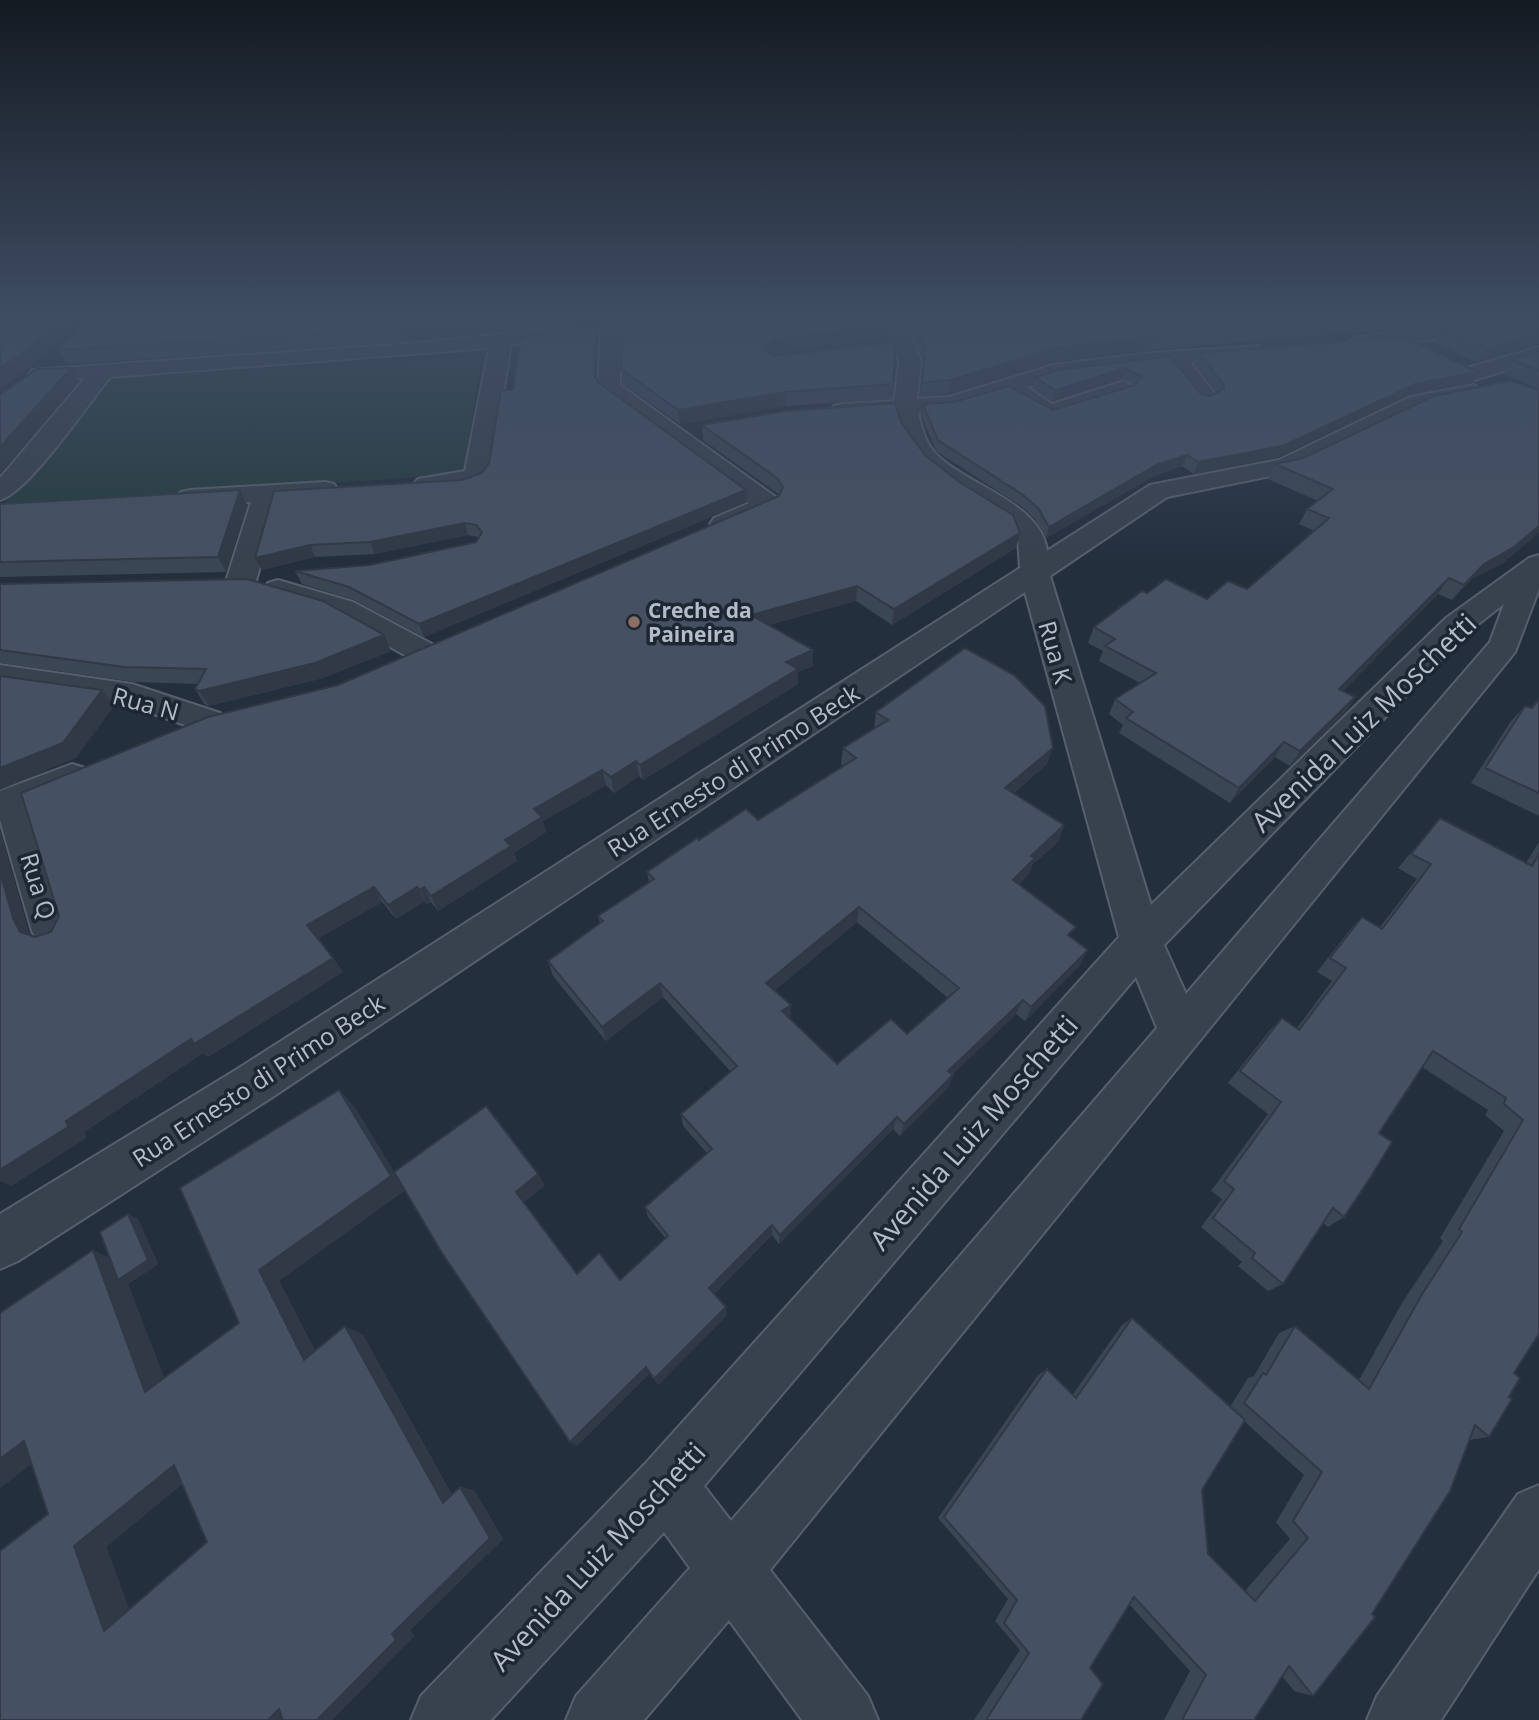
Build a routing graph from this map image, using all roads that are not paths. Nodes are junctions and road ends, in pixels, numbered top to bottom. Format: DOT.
graph roads {
  1 [pos="81,398"];
  2 [pos="491,398"];
  3 [pos="624,398"];
  4 [pos="906,398"];
  5 [pos="970,398"];
  6 [pos="1028,398"];
  7 [pos="1092,398"];
  8 [pos="1438,398"];
  9 [pos="905,405"];
  10 [pos="825,413"];
  11 [pos="711,428"];
  12 [pos="674,435"];
  13 [pos="399,486"];
  14 [pos="346,489"];
  15 [pos="267,493"];
  16 [pos="160,500"];
  17 [pos="4,503"];
  18 [pos="701,534"];
  19 [pos="1534,568"];
  20 [pos="316,569"];
  21 [pos="1035,572"];
  22 [pos="237,582"];
  23 [pos="383,668"];
  24 [pos="0,676"];
  25 [pos="172,736"];
  26 [pos="99,766"];
  27 [pos="7,804"];
  28 [pos="52,931"];
  29 [pos="1141,941"];
  30 [pos="1180,1030"];
  31 [pos="0,1243"];
  32 [pos="666,1485"];
  33 [pos="1539,1515"];
  34 [pos="732,1568"];
  35 [pos="444,1720"];
  36 [pos="600,1720"];
  37 [pos="844,1720"];
  38 [pos="1401,1720"];
  1 -- 17 [label="street"];
  2 -- 13 [label="street"];
  3 -- 12 [label="street"];
  4 -- 9 [label="street, Rua K"];
  5 -- 9 [label="street"];
  6 -- 7 [label="street"];
  8 -- 21 [label="street, Rua Ernesto di Primo Beck"];
  9 -- 10 [label="street"];
  9 -- 21 [label="street, Rua K"];
  11 -- 12 [label="street"];
  12 -- 18 [label="street"];
  14 -- 15 [label="street"];
  15 -- 16 [label="street"];
  15 -- 22 [label="street"];
  19 -- 29 [label="street, Avenida Luiz Moschetti"];
  19 -- 30 [label="street, Avenida Luiz Moschetti"];
  20 -- 22 [label="street"];
  21 -- 29 [label="street, Rua K"];
  21 -- 31 [label="street, Rua Ernesto di Primo Beck"];
  22 -- 23 [label="street"];
  24 -- 25 [label="street, Rua N"];
  26 -- 27 [label="street"];
  27 -- 28 [label="street, Rua Q"];
  29 -- 30 [label="street, Rua K"];
  29 -- 32 [label="street, Avenida Luiz Moschetti"];
  30 -- 34 [label="street, Avenida Luiz Moschetti"];
  32 -- 34 [label="street"];
  32 -- 35 [label="street, Avenida Luiz Moschetti"];
  33 -- 38 [label="street"];
  34 -- 36 [label="street, Avenida Luiz Moschetti"];
  34 -- 37 [label="street"];
}
